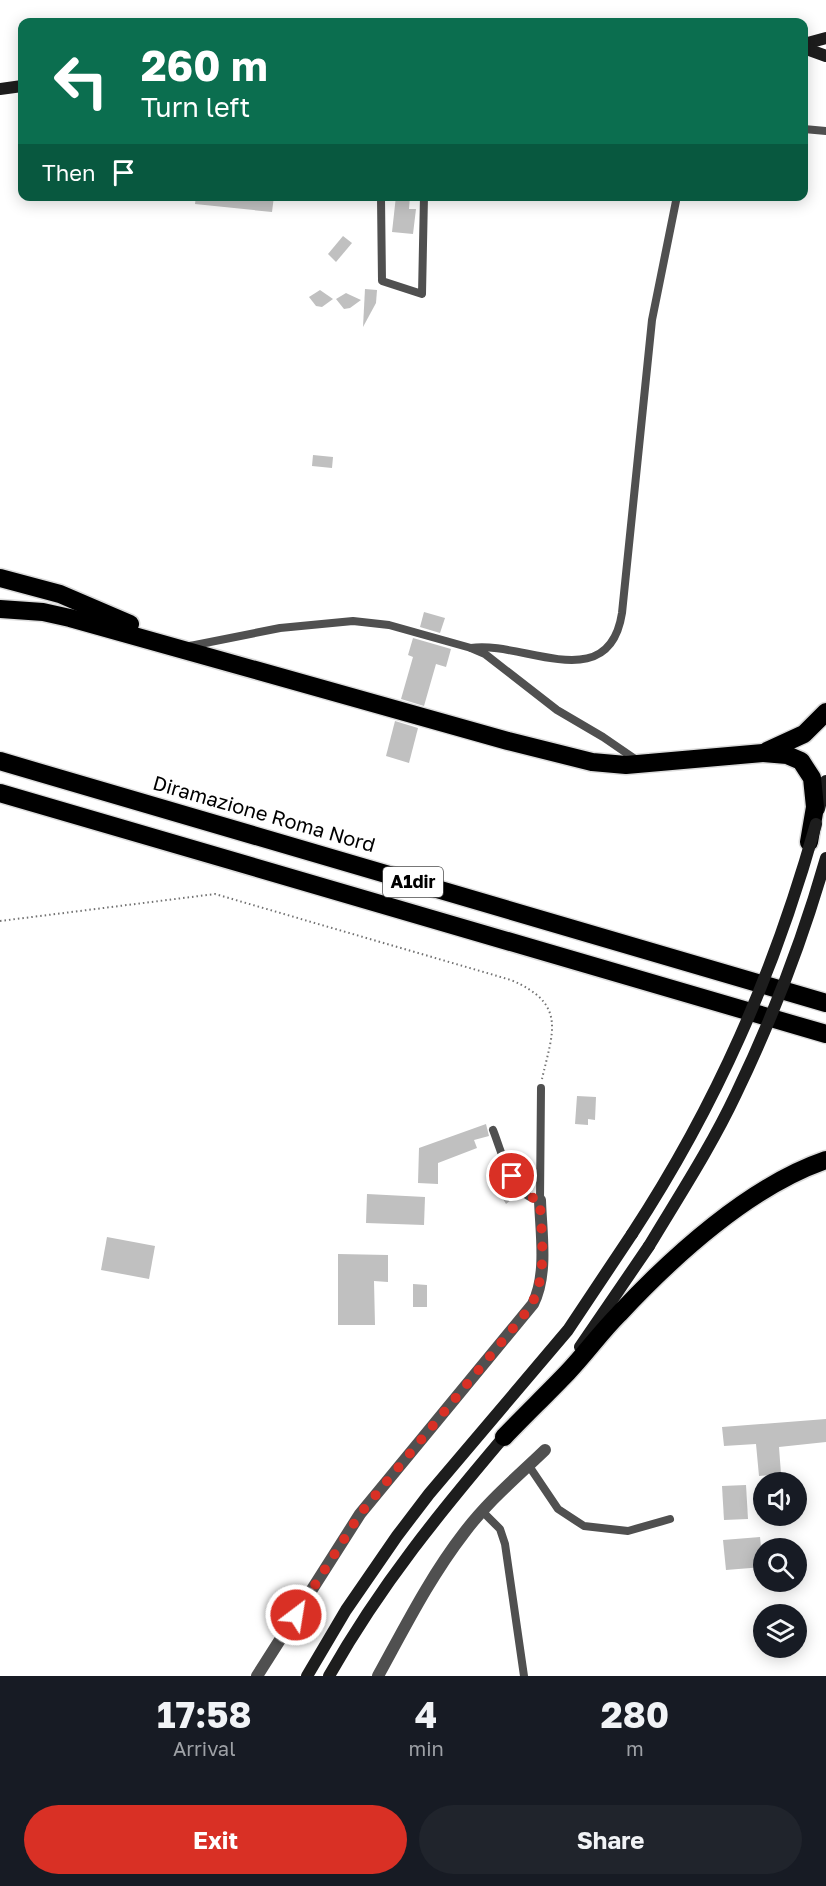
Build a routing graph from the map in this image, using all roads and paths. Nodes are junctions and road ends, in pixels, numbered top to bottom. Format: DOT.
graph roads {
  1 [pos="826,38"];
  2 [pos="808,45"];
  3 [pos="808,48"];
  4 [pos="826,56"];
  5 [pos="18,87"];
  6 [pos="0,89"];
  7 [pos="808,129"];
  8 [pos="826,131"];
  9 [pos="381,201"];
  10 [pos="424,201"];
  11 [pos="676,201"];
  12 [pos="0,578"];
  13 [pos="0,609"];
  14 [pos="471,648"];
  15 [pos="180,649"];
  16 [pos="826,712"];
  17 [pos="763,753"];
  18 [pos="0,761"];
  19 [pos="643,764"];
  20 [pos="826,781"];
  21 [pos="0,792"];
  22 [pos="826,858"];
  23 [pos="803,870"];
  24 [pos="0,921"];
  25 [pos="826,1003"];
  26 [pos="826,1034"];
  27 [pos="541,1088"];
  28 [pos="493,1130"];
  29 [pos="826,1160"];
  30 [pos="540,1200"];
  31 [pos="504,1437"];
  32 [pos="545,1450"];
  33 [pos="529,1466"];
  34 [pos="483,1511"];
  35 [pos="670,1519"];
  36 [pos="257,1676"];
  37 [pos="307,1676"];
  38 [pos="329,1676"];
  39 [pos="378,1676"];
  40 [pos="524,1676"];
  1 -- 2 [label="main road"];
  3 -- 4 [label="main road"];
  5 -- 6 [label="main road"];
  7 -- 8 [label="lane"];
  9 -- 10 [label="lane"];
  11 -- 14 [label="lane"];
  12 -- 15 [label="highway"];
  13 -- 15 [label="highway"];
  14 -- 15 [label="lane"];
  14 -- 19 [label="lane"];
  15 -- 19 [label="highway"];
  16 -- 17 [label="highway"];
  17 -- 19 [label="highway"];
  17 -- 23 [label="highway"];
  18 -- 25 [label="highway, Diramazione Roma Nord / A1dir"];
  20 -- 23 [label="main road, bridge"];
  21 -- 26 [label="highway, A1dir"];
  22 -- 31 [label="main road, bridge"];
  23 -- 37 [label="main road, bridge"];
  24 -- 27 [label="path"];
  27 -- 30 [label="lane"];
  28 -- 30 [label="lane"];
  29 -- 31 [label="highway"];
  30 -- 36 [label="street"];
  31 -- 38 [label="main road"];
  32 -- 33 [label="street"];
  33 -- 34 [label="street"];
  33 -- 35 [label="lane"];
  34 -- 39 [label="street"];
  34 -- 40 [label="lane"];
}
